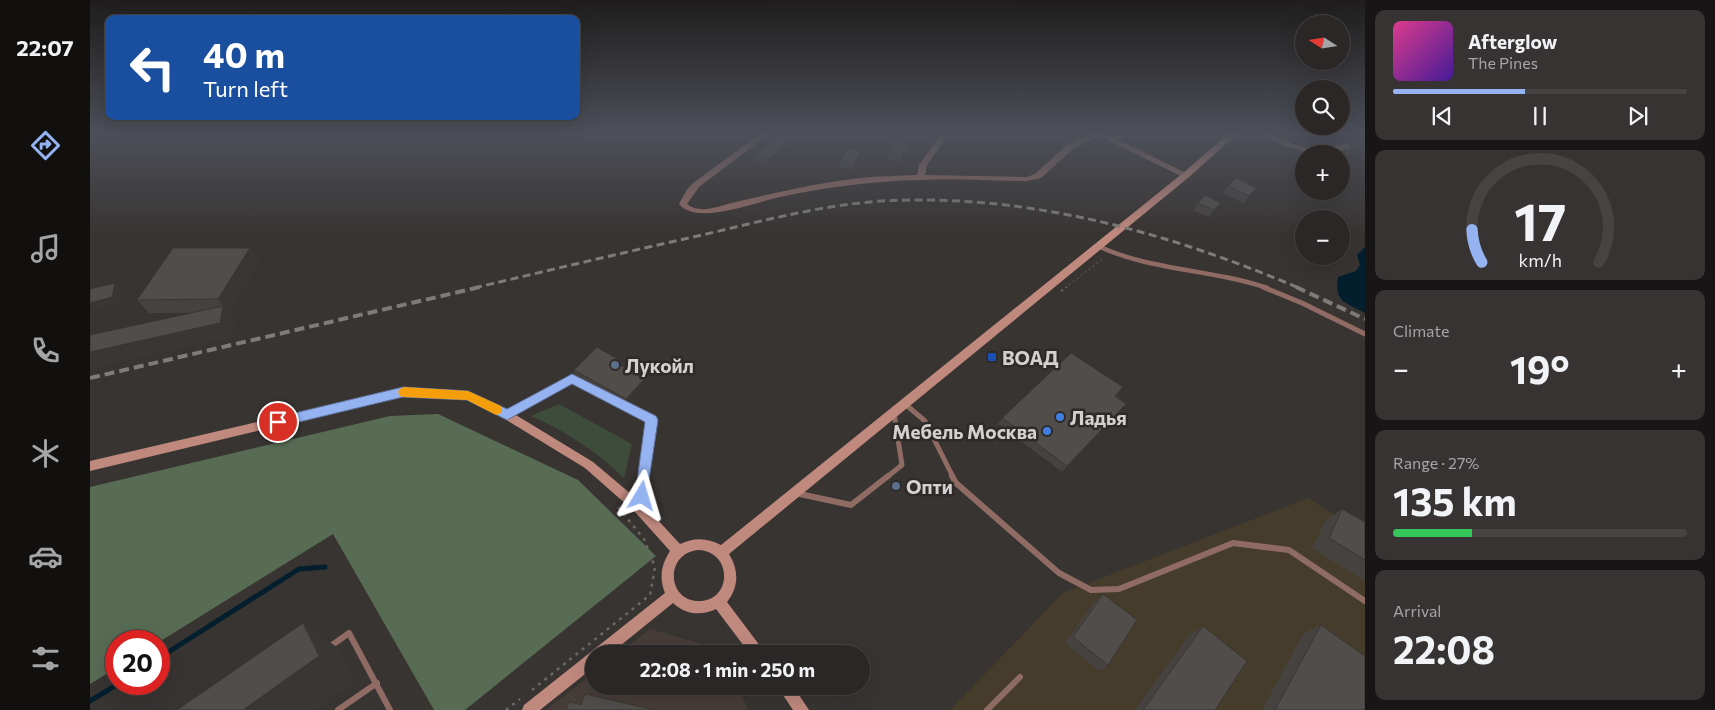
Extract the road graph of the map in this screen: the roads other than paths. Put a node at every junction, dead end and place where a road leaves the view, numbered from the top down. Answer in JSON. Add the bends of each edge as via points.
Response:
{"nodes":[{"id":1,"x":721,"y":167,"type":"edge"},
{"id":2,"x":923,"y":167,"type":"edge"},
{"id":3,"x":1048,"y":167,"type":"edge"},
{"id":4,"x":1168,"y":167,"type":"edge"},
{"id":5,"x":1196,"y":167,"type":"edge"},
{"id":6,"x":1186,"y":176,"type":"junction"},
{"id":7,"x":921,"y":177,"type":"junction"},
{"id":8,"x":1098,"y":246,"type":"junction"},
{"id":9,"x":1365,"y":334,"type":"edge"},
{"id":10,"x":904,"y":404,"type":"junction"},
{"id":11,"x":894,"y":412,"type":"junction"},
{"id":12,"x":507,"y":415,"type":"junction"},
{"id":13,"x":90,"y":466,"type":"edge"},
{"id":14,"x":795,"y":493,"type":"junction"},
{"id":15,"x":640,"y":509,"type":"junction"},
{"id":16,"x":679,"y":552,"type":"junction"},
{"id":17,"x":721,"y":553,"type":"junction"},
{"id":18,"x":673,"y":595,"type":"junction"},
{"id":19,"x":718,"y":601,"type":"junction"},
{"id":20,"x":1365,"y":601,"type":"edge"},
{"id":21,"x":610,"y":645,"type":"edge"},
{"id":22,"x":752,"y":645,"type":"edge"},
{"id":23,"x":318,"y":655,"type":"edge"},
{"id":24,"x":585,"y":664,"type":"edge"},
{"id":25,"x":1020,"y":678,"type":"dead end"},
{"id":26,"x":377,"y":683,"type":"junction"},
{"id":27,"x":791,"y":695,"type":"edge"},
{"id":28,"x":525,"y":704,"type":"edge"},
{"id":29,"x":338,"y":710,"type":"edge"},
{"id":30,"x":390,"y":710,"type":"edge"},
{"id":31,"x":802,"y":710,"type":"edge"},
{"id":32,"x":988,"y":710,"type":"edge"}],
"edges":[{"from":1,"to":7,"type":"street","via":[[692,189],[684,204],[686,208],[711,212],[816,188]]},
{"from":2,"to":7,"type":"street"},
{"from":3,"to":7,"type":"street","via":[[1027,180]]},
{"from":4,"to":6,"type":"street"},
{"from":5,"to":6,"type":"main road"},
{"from":6,"to":8,"type":"main road"},
{"from":8,"to":9,"type":"lane","via":[[1120,256],[1251,282]]},
{"from":8,"to":10,"type":"main road"},
{"from":10,"to":11,"type":"main road"},
{"from":10,"to":20,"type":"lane","via":[[925,421],[956,483],[1058,573],[1091,590],[1120,589],[1234,543],[1289,550]]},
{"from":11,"to":14,"type":"main road"},
{"from":11,"to":14,"type":"lane","via":[[902,465],[851,505]]},
{"from":12,"to":13,"type":"main road","via":[[468,396],[403,392]]},
{"from":12,"to":15,"type":"main road","via":[[589,465]]},
{"from":12,"to":15,"type":"lane","via":[[572,378],[652,420]]},
{"from":14,"to":17,"type":"main road"},
{"from":15,"to":16,"type":"main road"},
{"from":16,"to":17,"type":"main road","via":[[701,545]]},
{"from":16,"to":18,"type":"main road","via":[[667,571]]},
{"from":17,"to":19,"type":"main road","via":[[729,564],[731,577],[728,590]]},
{"from":18,"to":19,"type":"main road","via":[[696,608]]},
{"from":18,"to":21,"type":"main road"},
{"from":19,"to":22,"type":"main road"},
{"from":23,"to":26,"type":"lane","via":[[349,633]]},
{"from":24,"to":28,"type":"main road"},
{"from":25,"to":32,"type":"lane"},
{"from":26,"to":29,"type":"lane"},
{"from":26,"to":30,"type":"lane"},
{"from":27,"to":31,"type":"main road"}]}
